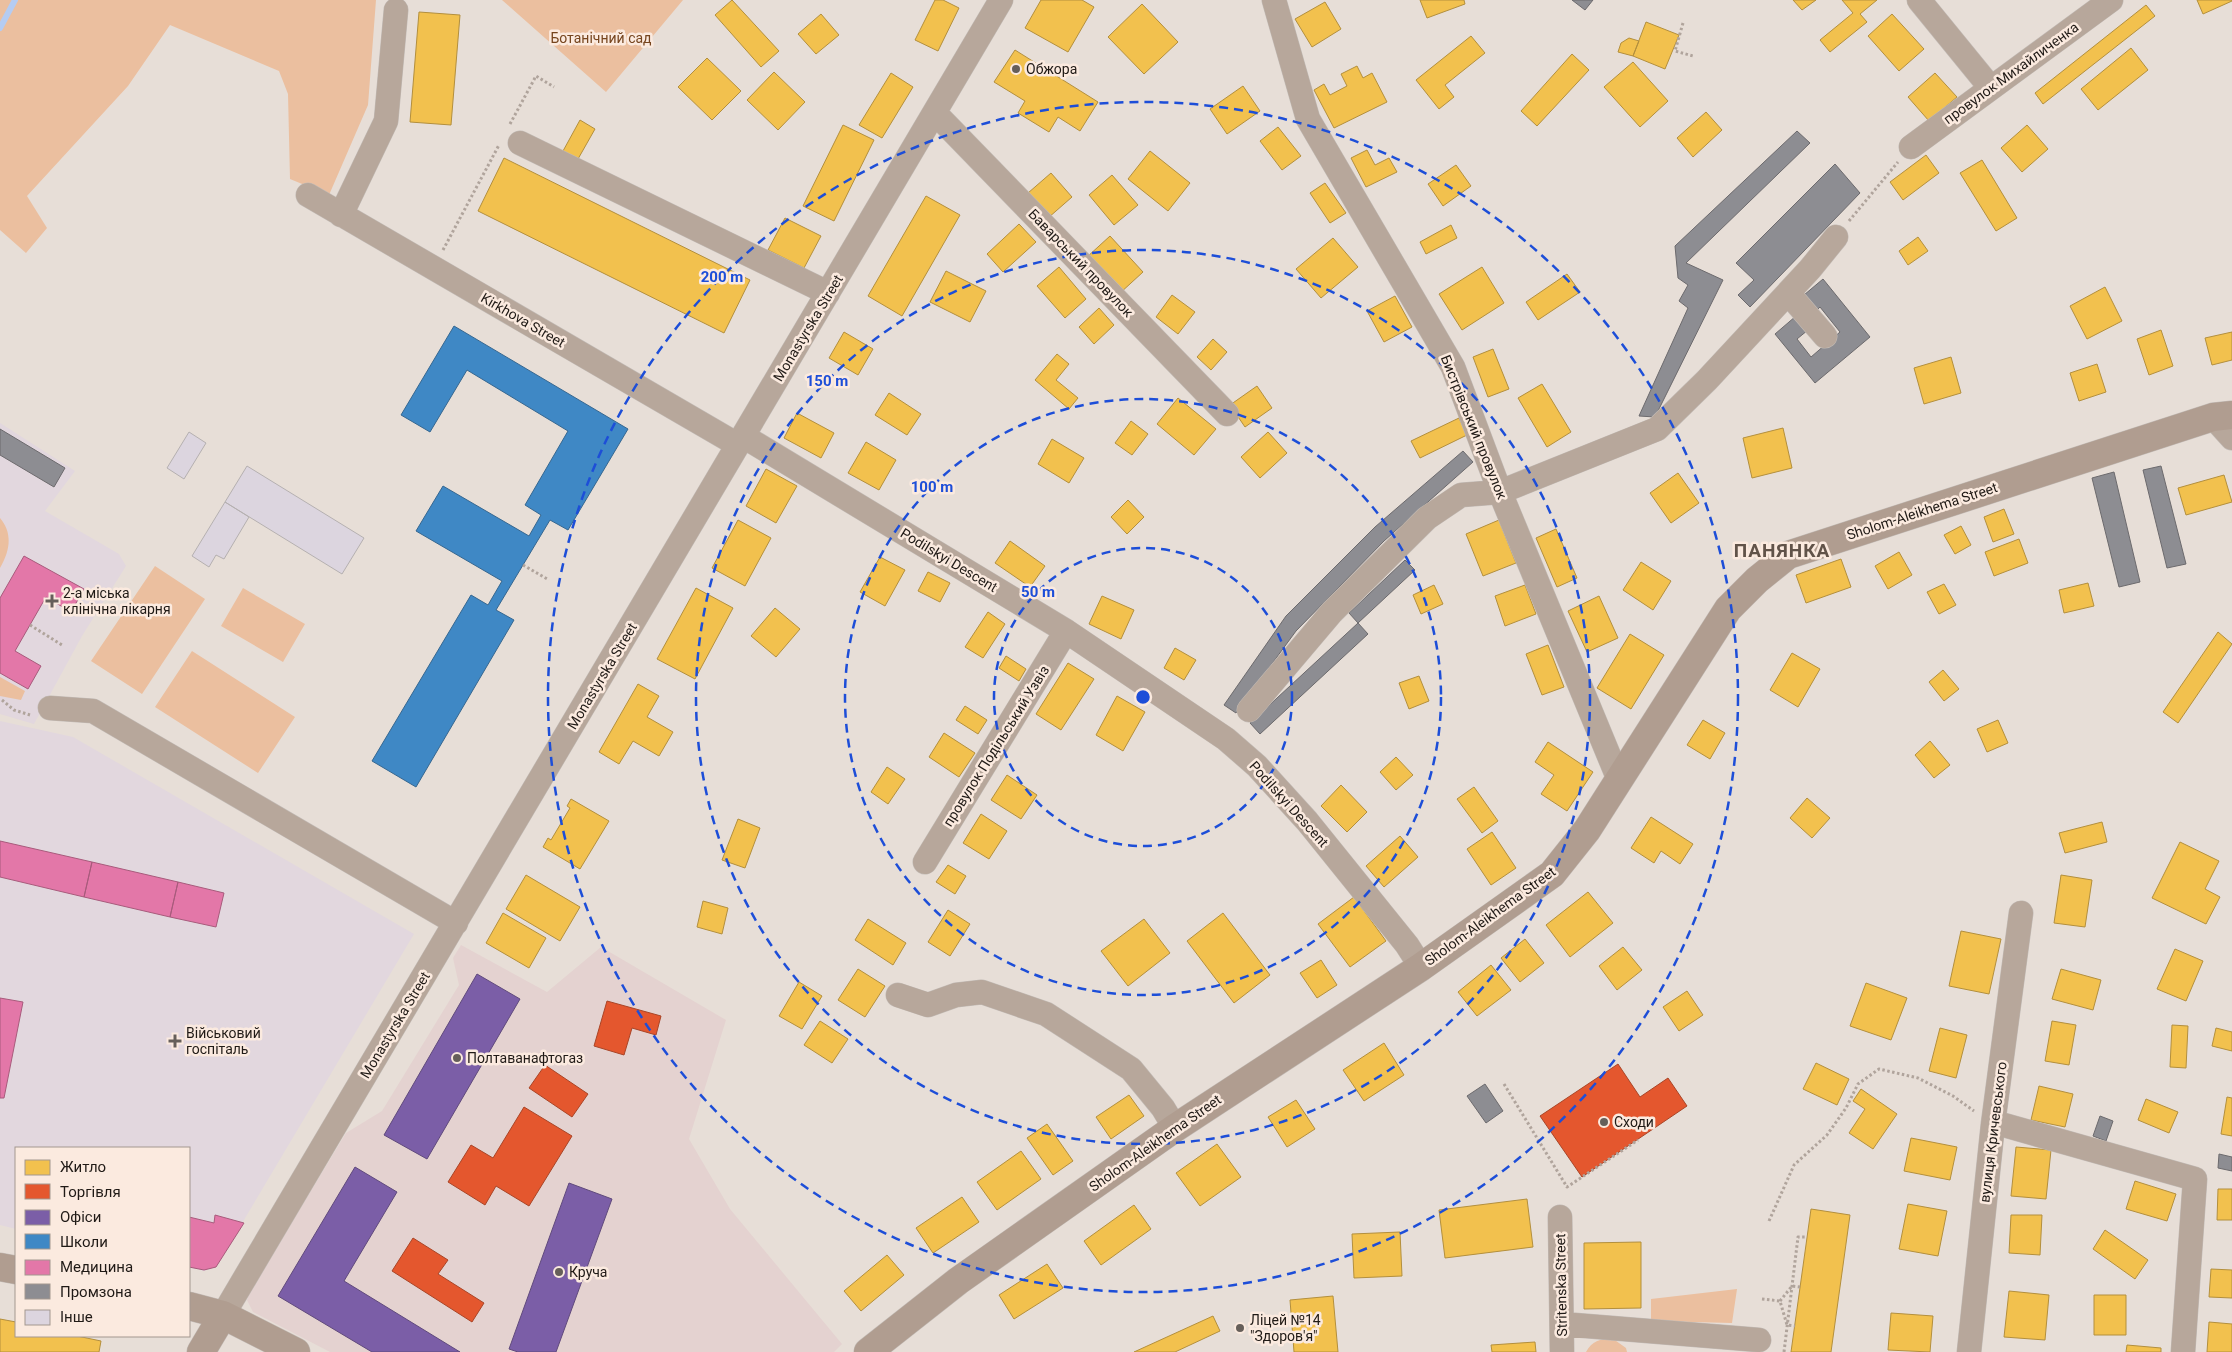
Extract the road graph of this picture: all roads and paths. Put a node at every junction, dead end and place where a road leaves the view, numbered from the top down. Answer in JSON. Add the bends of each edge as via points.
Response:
{"nodes":[{"id":1,"x":1001,"y":0,"type":"edge"},
{"id":2,"x":1919,"y":0,"type":"edge"},
{"id":3,"x":2111,"y":0,"type":"edge"},
{"id":4,"x":1278,"y":1,"type":"edge"},
{"id":5,"x":396,"y":10,"type":"dead end"},
{"id":6,"x":1683,"y":23,"type":"dead end"},
{"id":7,"x":1693,"y":56,"type":"dead end"},
{"id":8,"x":554,"y":87,"type":"dead end"},
{"id":9,"x":1990,"y":88,"type":"junction"},
{"id":10,"x":935,"y":113,"type":"junction"},
{"id":11,"x":510,"y":138,"type":"junction"},
{"id":12,"x":1911,"y":147,"type":"joint"},
{"id":13,"x":308,"y":195,"type":"dead end"},
{"id":14,"x":341,"y":215,"type":"junction"},
{"id":15,"x":1836,"y":237,"type":"joint"},
{"id":16,"x":433,"y":268,"type":"junction"},
{"id":17,"x":1788,"y":292,"type":"junction"},
{"id":18,"x":828,"y":293,"type":"junction"},
{"id":19,"x":1825,"y":336,"type":"dead end"},
{"id":20,"x":1227,"y":414,"type":"dead end"},
{"id":21,"x":2222,"y":416,"type":"edge"},
{"id":22,"x":2232,"y":438,"type":"edge"},
{"id":23,"x":741,"y":441,"type":"junction"},
{"id":24,"x":1500,"y":492,"type":"junction"},
{"id":25,"x":523,"y":565,"type":"dead end"},
{"id":26,"x":548,"y":580,"type":"dead end"},
{"id":27,"x":30,"y":625,"type":"dead end"},
{"id":28,"x":1066,"y":631,"type":"junction"},
{"id":29,"x":62,"y":645,"type":"dead end"},
{"id":30,"x":50,"y":708,"type":"dead end"},
{"id":31,"x":1249,"y":710,"type":"dead end"},
{"id":32,"x":1619,"y":780,"type":"junction"},
{"id":33,"x":925,"y":862,"type":"dead end"},
{"id":34,"x":2021,"y":913,"type":"dead end"},
{"id":35,"x":456,"y":923,"type":"junction"},
{"id":36,"x":1421,"y":967,"type":"junction"},
{"id":37,"x":898,"y":995,"type":"dead end"},
{"id":38,"x":1504,"y":1084,"type":"dead end"},
{"id":39,"x":1993,"y":1124,"type":"junction"},
{"id":40,"x":1175,"y":1128,"type":"junction"},
{"id":41,"x":1638,"y":1140,"type":"dead end"},
{"id":42,"x":1560,"y":1217,"type":"dead end"},
{"id":43,"x":1769,"y":1221,"type":"dead end"},
{"id":44,"x":1807,"y":1237,"type":"dead end"},
{"id":45,"x":0,"y":1267,"type":"edge"},
{"id":46,"x":15,"y":1270,"type":"edge"},
{"id":47,"x":1792,"y":1286,"type":"junction"},
{"id":48,"x":1800,"y":1287,"type":"dead end"},
{"id":49,"x":1762,"y":1299,"type":"dead end"},
{"id":50,"x":1780,"y":1301,"type":"junction"},
{"id":51,"x":190,"y":1306,"type":"edge"},
{"id":52,"x":223,"y":1315,"type":"junction"},
{"id":53,"x":1562,"y":1324,"type":"junction"},
{"id":54,"x":1787,"y":1325,"type":"junction"},
{"id":55,"x":1795,"y":1326,"type":"dead end"},
{"id":56,"x":1759,"y":1340,"type":"dead end"},
{"id":57,"x":202,"y":1352,"type":"edge"},
{"id":58,"x":296,"y":1352,"type":"edge"},
{"id":59,"x":868,"y":1352,"type":"edge"},
{"id":60,"x":1562,"y":1352,"type":"edge"},
{"id":61,"x":1784,"y":1352,"type":"edge"},
{"id":62,"x":1968,"y":1352,"type":"edge"},
{"id":63,"x":2183,"y":1352,"type":"edge"}],
"edges":[{"from":1,"to":10,"type":"street","name":"Monastyrska Street"},
{"from":2,"to":9,"type":"street"},
{"from":3,"to":9,"type":"street","name":"провулок Михайличенка"},
{"from":4,"to":24,"type":"street","name":"Бистрівський провулок","via":[[1308,119],[1453,367]]},
{"from":5,"to":14,"type":"street","via":[[386,120]]},
{"from":6,"to":7,"type":"path","via":[[1675,51]]},
{"from":8,"to":11,"type":"path","via":[[536,76]]},
{"from":9,"to":12,"type":"street","name":"провулок Михайличенка"},
{"from":10,"to":18,"type":"street","name":"Monastyrska Street"},
{"from":10,"to":20,"type":"street","name":"Баварський провулок"},
{"from":11,"to":16,"type":"path"},
{"from":11,"to":18,"type":"street"},
{"from":12,"to":15,"type":"path"},
{"from":13,"to":14,"type":"street","name":"Kirkhova Street"},
{"from":14,"to":16,"type":"street","name":"Kirkhova Street"},
{"from":15,"to":17,"type":"street"},
{"from":16,"to":23,"type":"street","name":"Kirkhova Street"},
{"from":17,"to":19,"type":"street"},
{"from":17,"to":24,"type":"street","via":[[1707,380],[1657,428]]},
{"from":18,"to":23,"type":"street","name":"Monastyrska Street"},
{"from":21,"to":22,"type":"street"},
{"from":21,"to":32,"type":"main road","name":"Sholom-Aleikhema Street","via":[[1788,555],[1728,609]]},
{"from":23,"to":28,"type":"street","name":"Podilskyi Descent"},
{"from":23,"to":35,"type":"street","name":"Monastyrska Street"},
{"from":24,"to":31,"type":"street","via":[[1462,495],[1427,518],[1332,612]]},
{"from":24,"to":32,"type":"street","name":"Бистрівський провулок"},
{"from":25,"to":26,"type":"path"},
{"from":27,"to":29,"type":"path"},
{"from":28,"to":33,"type":"street","name":"провулок Подільський Узвіз"},
{"from":28,"to":36,"type":"street","name":"Podilskyi Descent","via":[[1226,739],[1257,766],[1308,821]]},
{"from":30,"to":35,"type":"street","via":[[92,711]]},
{"from":32,"to":36,"type":"main road","name":"Sholom-Aleikhema Street","via":[[1587,830],[1552,874]]},
{"from":34,"to":39,"type":"street","name":"вулиця Кричевського"},
{"from":35,"to":52,"type":"street","name":"Monastyrska Street"},
{"from":36,"to":40,"type":"main road","name":"Sholom-Aleikhema Street"},
{"from":37,"to":40,"type":"street","via":[[928,1005],[956,995],[982,992],[1046,1014],[1131,1069]]},
{"from":38,"to":41,"type":"path","via":[[1568,1187]]},
{"from":39,"to":43,"type":"path","via":[[1953,1096],[1918,1078],[1879,1069],[1858,1084],[1827,1135],[1794,1165]]},
{"from":39,"to":62,"type":"street","name":"вулиця Кричевського"},
{"from":39,"to":63,"type":"street","via":[[2195,1180]]},
{"from":40,"to":59,"type":"main road","name":"Sholom-Aleikhema Street","via":[[958,1281]]},
{"from":42,"to":53,"type":"street","name":"Stritenska Street"},
{"from":44,"to":47,"type":"path","via":[[1798,1237]]},
{"from":45,"to":46,"type":"main road"},
{"from":47,"to":48,"type":"path"},
{"from":47,"to":50,"type":"path"},
{"from":47,"to":54,"type":"path"},
{"from":49,"to":50,"type":"path"},
{"from":50,"to":54,"type":"path"},
{"from":51,"to":52,"type":"main road"},
{"from":52,"to":57,"type":"main road","name":"Monastyrska Street"},
{"from":52,"to":58,"type":"main road"},
{"from":53,"to":56,"type":"street"},
{"from":53,"to":60,"type":"street","name":"Stritenska Street"},
{"from":54,"to":55,"type":"path"},
{"from":54,"to":61,"type":"path"}]}
